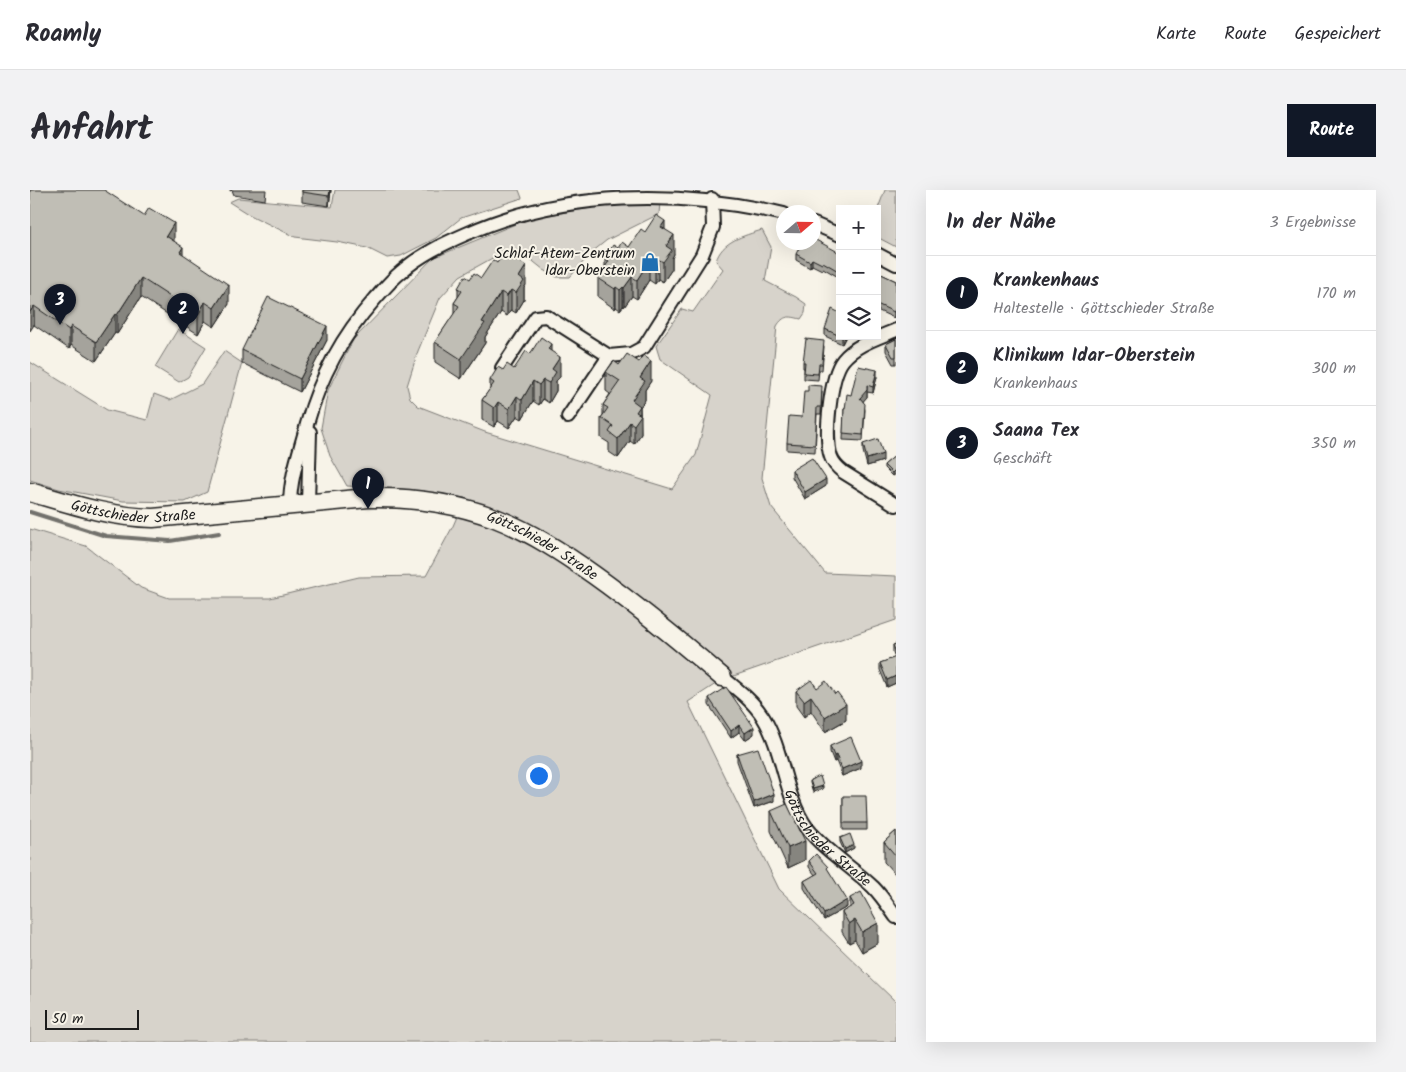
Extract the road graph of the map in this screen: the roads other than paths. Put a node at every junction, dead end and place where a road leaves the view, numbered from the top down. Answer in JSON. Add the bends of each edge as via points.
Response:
{"nodes":[{"id":1,"x":712,"y":199,"type":"junction"},
{"id":2,"x":776,"y":212,"type":"edge"},
{"id":3,"x":821,"y":227,"type":"edge"},
{"id":4,"x":836,"y":233,"type":"edge"},
{"id":5,"x":881,"y":256,"type":"edge"},
{"id":6,"x":896,"y":264,"type":"edge"},
{"id":7,"x":896,"y":330,"type":"edge"},
{"id":8,"x":608,"y":356,"type":"junction"},
{"id":9,"x":502,"y":368,"type":"edge"},
{"id":10,"x":310,"y":414,"type":"junction"},
{"id":11,"x":568,"y":417,"type":"dead end"},
{"id":12,"x":30,"y":492,"type":"edge"},
{"id":13,"x":308,"y":504,"type":"junction"},
{"id":14,"x":290,"y":505,"type":"junction"},
{"id":15,"x":896,"y":505,"type":"edge"},
{"id":16,"x":722,"y":677,"type":"joint"},
{"id":17,"x":896,"y":917,"type":"edge"}],
"edges":[{"from":1,"to":2,"type":"street"},
{"from":1,"to":8,"type":"street","via":[[712,227],[702,256],[644,347],[630,354]]},
{"from":1,"to":10,"type":"street","via":[[626,195],[535,209],[496,221],[438,247],[401,272],[354,324],[331,362]]},
{"from":3,"to":4,"type":"street"},
{"from":5,"to":6,"type":"street"},
{"from":7,"to":15,"type":"street","via":[[861,345],[842,361],[834,379],[828,436],[831,459],[836,466]]},
{"from":8,"to":9,"type":"street","via":[[546,316],[536,318]]},
{"from":8,"to":11,"type":"street"},
{"from":10,"to":13,"type":"street"},
{"from":10,"to":14,"type":"street","via":[[292,483]]},
{"from":12,"to":14,"type":"street","name":"Göttschieder Straße","via":[[132,518]]},
{"from":13,"to":14,"type":"street","name":"Göttschieder Straße"},
{"from":13,"to":16,"type":"street","name":"Göttschieder Straße","via":[[393,497],[444,504],[496,519],[546,543],[574,561],[643,611]]},
{"from":16,"to":17,"type":"street","name":"Göttschieder Straße","via":[[742,693],[763,717],[797,808],[808,828],[874,889]]}]}
